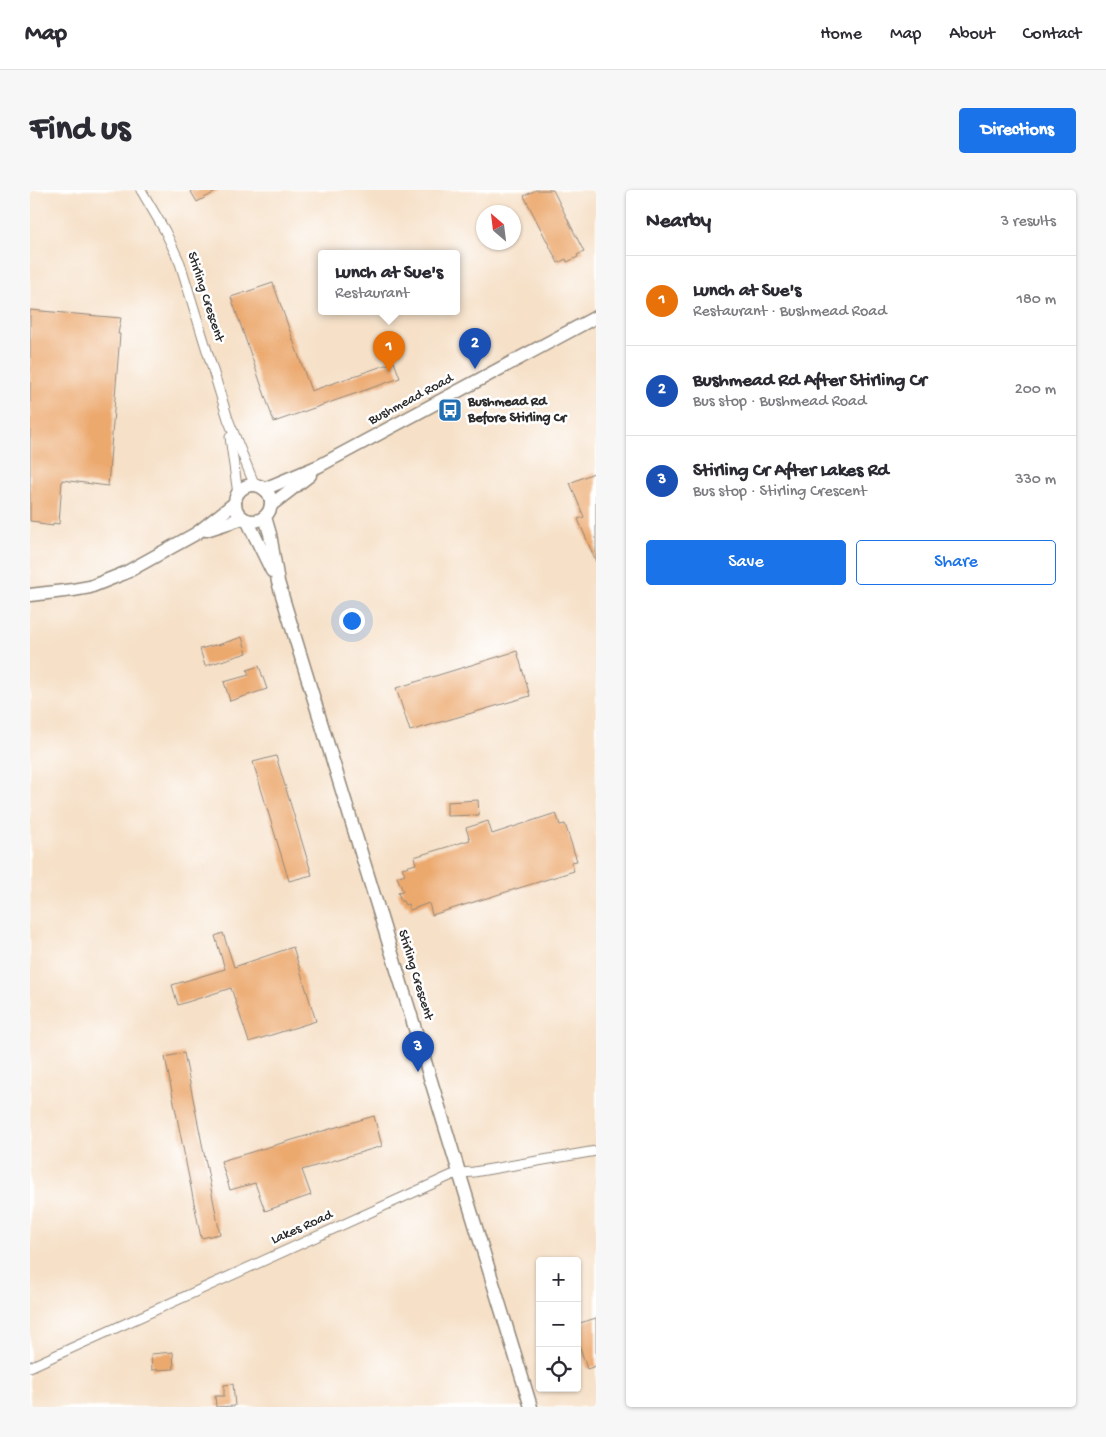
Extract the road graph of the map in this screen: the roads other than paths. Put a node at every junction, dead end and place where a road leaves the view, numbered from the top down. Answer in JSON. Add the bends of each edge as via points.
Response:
{"nodes":[{"id":1,"x":141,"y":190,"type":"edge"},
{"id":2,"x":596,"y":317,"type":"edge"},
{"id":3,"x":228,"y":419,"type":"junction"},
{"id":4,"x":319,"y":466,"type":"junction"},
{"id":5,"x":259,"y":487,"type":"junction"},
{"id":6,"x":237,"y":498,"type":"junction"},
{"id":7,"x":271,"y":505,"type":"junction"},
{"id":8,"x":265,"y":517,"type":"junction"},
{"id":9,"x":245,"y":519,"type":"junction"},
{"id":10,"x":197,"y":533,"type":"junction"},
{"id":11,"x":278,"y":582,"type":"junction"},
{"id":12,"x":30,"y":590,"type":"edge"},
{"id":13,"x":45,"y":593,"type":"junction"},
{"id":14,"x":30,"y":596,"type":"edge"},
{"id":15,"x":596,"y":1151,"type":"edge"},
{"id":16,"x":460,"y":1173,"type":"junction"},
{"id":17,"x":30,"y":1367,"type":"edge"},
{"id":18,"x":531,"y":1407,"type":"edge"}],
"edges":[{"from":1,"to":3,"type":"street","name":"Stirling Crescent","via":[[180,263]]},
{"from":2,"to":4,"type":"main road","name":"Bushmead Road"},
{"from":3,"to":5,"type":"street","name":"Stirling Crescent"},
{"from":3,"to":6,"type":"street","name":"Stirling Crescent"},
{"from":4,"to":5,"type":"main road","name":"Bushmead Road"},
{"from":4,"to":7,"type":"main road","name":"Bushmead Road"},
{"from":5,"to":6,"type":"main road","name":"Bushmead Road","via":[[243,489]]},
{"from":5,"to":7,"type":"main road","via":[[270,496]]},
{"from":6,"to":9,"type":"main road","via":[[237,511]]},
{"from":6,"to":10,"type":"main road","name":"Bushmead Road"},
{"from":7,"to":8,"type":"main road","name":"Bushmead Road"},
{"from":8,"to":9,"type":"main road","name":"Bushmead Road","via":[[254,521]]},
{"from":8,"to":11,"type":"main road","name":"Stirling Crescent"},
{"from":9,"to":10,"type":"main road","name":"Bushmead Road"},
{"from":9,"to":11,"type":"main road","name":"Stirling Crescent"},
{"from":10,"to":13,"type":"main road","name":"Bushmead Road","via":[[106,581],[81,589]]},
{"from":11,"to":16,"type":"main road","name":"Stirling Crescent"},
{"from":12,"to":13,"type":"main road","name":"Bushmead Road"},
{"from":13,"to":14,"type":"main road","name":"Bushmead Road"},
{"from":15,"to":16,"type":"street","name":"Lakes Road"},
{"from":16,"to":17,"type":"street","name":"Lakes Road"},
{"from":16,"to":18,"type":"main road","name":"Stirling Crescent"}]}
